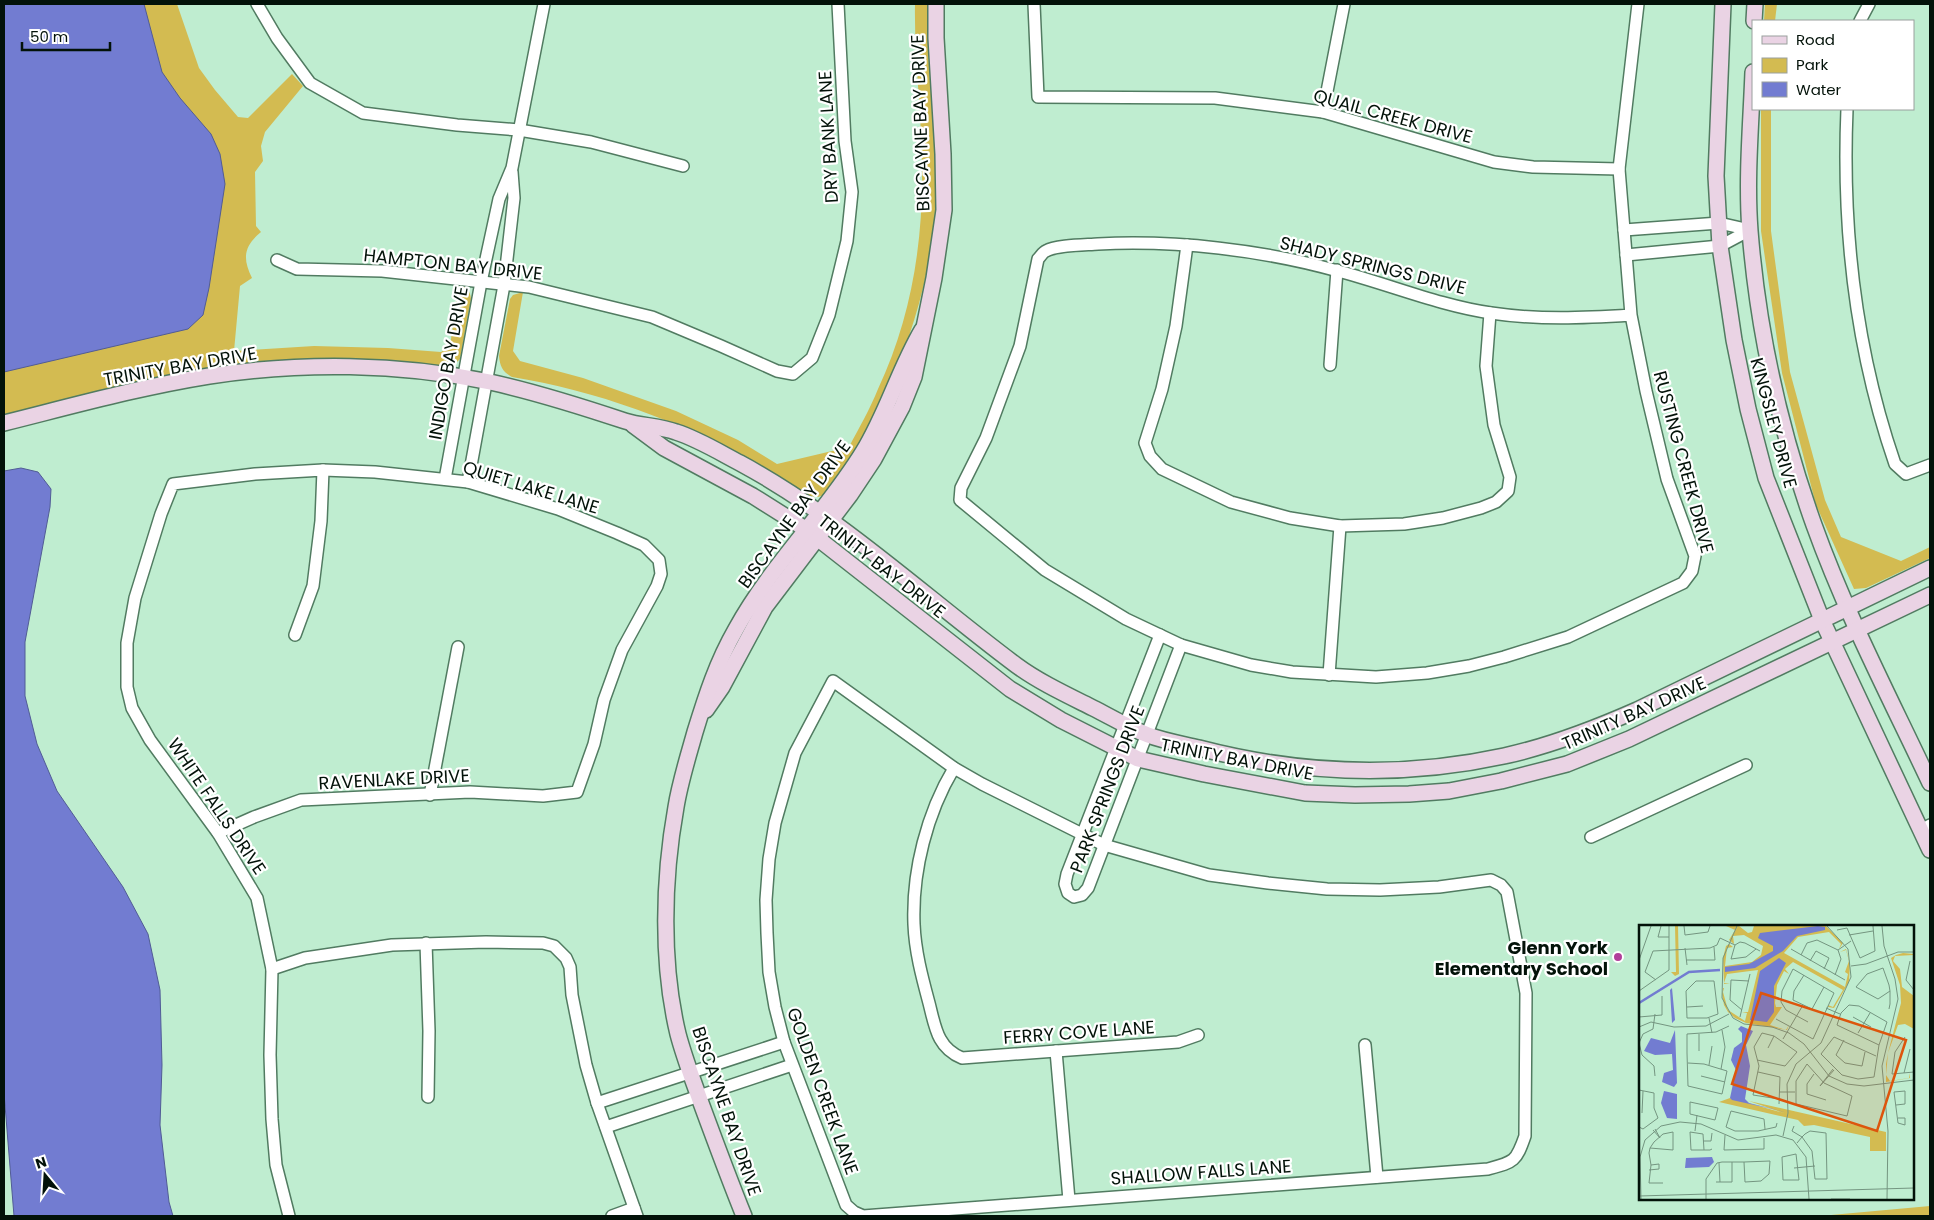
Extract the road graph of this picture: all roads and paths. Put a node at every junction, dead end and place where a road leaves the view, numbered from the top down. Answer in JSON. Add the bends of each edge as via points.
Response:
{"nodes":[{"id":1,"x":258,"y":4,"type":"edge"},
{"id":2,"x":544,"y":4,"type":"edge"},
{"id":3,"x":838,"y":4,"type":"edge"},
{"id":4,"x":936,"y":4,"type":"edge"},
{"id":5,"x":1034,"y":4,"type":"edge"},
{"id":6,"x":1344,"y":4,"type":"edge"},
{"id":7,"x":1638,"y":4,"type":"edge"},
{"id":8,"x":1724,"y":4,"type":"edge"},
{"id":9,"x":1755,"y":4,"type":"edge"},
{"id":10,"x":1869,"y":4,"type":"edge"},
{"id":11,"x":1754,"y":20,"type":"edge"},
{"id":12,"x":1861,"y":20,"type":"edge"},
{"id":13,"x":1752,"y":98,"type":"edge"},
{"id":14,"x":1847,"y":110,"type":"edge"},
{"id":15,"x":1323,"y":112,"type":"junction"},
{"id":16,"x":519,"y":130,"type":"junction"},
{"id":17,"x":683,"y":166,"type":"dead end"},
{"id":18,"x":512,"y":168,"type":"junction"},
{"id":19,"x":1619,"y":169,"type":"junction"},
{"id":20,"x":1719,"y":223,"type":"junction"},
{"id":21,"x":1624,"y":230,"type":"junction"},
{"id":22,"x":1750,"y":230,"type":"junction"},
{"id":23,"x":1187,"y":245,"type":"junction"},
{"id":24,"x":1720,"y":246,"type":"junction"},
{"id":25,"x":1626,"y":255,"type":"junction"},
{"id":26,"x":277,"y":260,"type":"dead end"},
{"id":27,"x":1337,"y":270,"type":"junction"},
{"id":28,"x":481,"y":282,"type":"junction"},
{"id":29,"x":504,"y":286,"type":"junction"},
{"id":30,"x":1490,"y":313,"type":"junction"},
{"id":31,"x":1631,"y":315,"type":"junction"},
{"id":32,"x":1330,"y":365,"type":"dead end"},
{"id":33,"x":793,"y":374,"type":"joint"},
{"id":34,"x":465,"y":378,"type":"junction"},
{"id":35,"x":488,"y":382,"type":"junction"},
{"id":36,"x":630,"y":422,"type":"junction"},
{"id":37,"x":4,"y":423,"type":"edge"},
{"id":38,"x":1930,"y":465,"type":"edge"},
{"id":39,"x":323,"y":470,"type":"junction"},
{"id":40,"x":445,"y":479,"type":"junction"},
{"id":41,"x":468,"y":482,"type":"junction"},
{"id":42,"x":173,"y":484,"type":"joint"},
{"id":43,"x":825,"y":516,"type":"junction"},
{"id":44,"x":1340,"y":526,"type":"junction"},
{"id":45,"x":812,"y":535,"type":"junction"},
{"id":46,"x":1930,"y":568,"type":"edge"},
{"id":47,"x":1930,"y":595,"type":"edge"},
{"id":48,"x":1848,"y":607,"type":"junction"},
{"id":49,"x":1822,"y":620,"type":"junction"},
{"id":50,"x":1858,"y":630,"type":"junction"},
{"id":51,"x":295,"y":635,"type":"dead end"},
{"id":52,"x":1160,"y":635,"type":"junction"},
{"id":53,"x":1832,"y":641,"type":"junction"},
{"id":54,"x":1181,"y":645,"type":"junction"},
{"id":55,"x":458,"y":647,"type":"dead end"},
{"id":56,"x":1329,"y":675,"type":"junction"},
{"id":57,"x":1127,"y":724,"type":"junction"},
{"id":58,"x":1147,"y":735,"type":"junction"},
{"id":59,"x":1118,"y":748,"type":"junction"},
{"id":60,"x":1138,"y":759,"type":"junction"},
{"id":61,"x":1746,"y":765,"type":"dead end"},
{"id":62,"x":954,"y":768,"type":"junction"},
{"id":63,"x":1930,"y":783,"type":"edge"},
{"id":64,"x":577,"y":792,"type":"joint"},
{"id":65,"x":430,"y":795,"type":"junction"},
{"id":66,"x":1925,"y":827,"type":"edge"},
{"id":67,"x":218,"y":833,"type":"junction"},
{"id":68,"x":1083,"y":835,"type":"junction"},
{"id":69,"x":1591,"y":837,"type":"dead end"},
{"id":70,"x":1104,"y":845,"type":"junction"},
{"id":71,"x":1930,"y":850,"type":"edge"},
{"id":72,"x":426,"y":943,"type":"junction"},
{"id":73,"x":272,"y":969,"type":"junction"},
{"id":74,"x":1198,"y":1035,"type":"dead end"},
{"id":75,"x":784,"y":1042,"type":"junction"},
{"id":76,"x":1365,"y":1045,"type":"dead end"},
{"id":77,"x":1056,"y":1051,"type":"junction"},
{"id":78,"x":792,"y":1065,"type":"junction"},
{"id":79,"x":690,"y":1072,"type":"junction"},
{"id":80,"x":698,"y":1096,"type":"junction"},
{"id":81,"x":428,"y":1098,"type":"dead end"},
{"id":82,"x":597,"y":1103,"type":"junction"},
{"id":83,"x":606,"y":1126,"type":"junction"},
{"id":84,"x":1376,"y":1177,"type":"junction"},
{"id":85,"x":1069,"y":1200,"type":"junction"},
{"id":86,"x":635,"y":1212,"type":"edge"},
{"id":87,"x":289,"y":1216,"type":"edge"},
{"id":88,"x":612,"y":1216,"type":"edge"},
{"id":89,"x":744,"y":1216,"type":"edge"},
{"id":90,"x":863,"y":1216,"type":"edge"}],
"edges":[{"from":1,"to":16,"type":"street","via":[[310,83],[363,113]]},
{"from":2,"to":16,"type":"street","name":"INDIGO BAY DRIVE"},
{"from":3,"to":33,"type":"street","name":"DRY BANK LANE","via":[[852,192],[847,241],[829,315],[812,358]]},
{"from":4,"to":43,"type":"street","name":"BISCAYNE BAY DRIVE","via":[[944,210],[934,278],[922,330],[883,416]]},
{"from":5,"to":15,"type":"street","name":"QUAIL CREEK DRIVE","via":[[1038,97],[1216,98]]},
{"from":6,"to":15,"type":"street"},
{"from":7,"to":19,"type":"street","name":"RUSTING CREEK DRIVE"},
{"from":8,"to":20,"type":"street","name":"KINGSLEY DRIVE","via":[[1716,176]]},
{"from":9,"to":11,"type":"street"},
{"from":10,"to":12,"type":"street"},
{"from":13,"to":22,"type":"street","name":"KINGSLEY DRIVE"},
{"from":14,"to":38,"type":"street","via":[[1845,195],[1866,358],[1895,464],[1906,474]]},
{"from":15,"to":19,"type":"street","name":"QUAIL CREEK DRIVE","via":[[1494,162]]},
{"from":16,"to":17,"type":"street","via":[[591,142]]},
{"from":16,"to":18,"type":"street","name":"INDIGO BAY DRIVE"},
{"from":18,"to":28,"type":"street","name":"INDIGO BAY DRIVE","via":[[499,199]]},
{"from":18,"to":29,"type":"street","name":"INDIGO BAY DRIVE","via":[[514,198]]},
{"from":19,"to":21,"type":"street","name":"RUSTING CREEK DRIVE"},
{"from":20,"to":21,"type":"street"},
{"from":20,"to":22,"type":"street"},
{"from":20,"to":24,"type":"street","name":"KINGSLEY DRIVE"},
{"from":21,"to":25,"type":"street","name":"RUSTING CREEK DRIVE"},
{"from":22,"to":24,"type":"street"},
{"from":22,"to":48,"type":"street","name":"KINGSLEY DRIVE","via":[[1770,371],[1786,436],[1815,527]]},
{"from":23,"to":27,"type":"street","name":"SHADY SPRINGS DRIVE","via":[[1283,258]]},
{"from":23,"to":44,"type":"street","via":[[1170,353],[1146,443],[1150,456],[1162,469],[1231,502],[1290,518]]},
{"from":23,"to":52,"type":"street","name":"SHADY SPRINGS DRIVE","via":[[1068,246],[1046,251],[1038,259],[1020,346],[960,500],[1045,570],[1126,619]]},
{"from":24,"to":25,"type":"street"},
{"from":24,"to":49,"type":"street","name":"KINGSLEY DRIVE","via":[[1734,340],[1764,470]]},
{"from":25,"to":31,"type":"street","name":"RUSTING CREEK DRIVE"},
{"from":26,"to":28,"type":"street","name":"HAMPTON BAY DRIVE","via":[[297,268]]},
{"from":27,"to":30,"type":"street","name":"SHADY SPRINGS DRIVE","via":[[1427,298]]},
{"from":27,"to":32,"type":"street"},
{"from":28,"to":29,"type":"street","name":"HAMPTON BAY DRIVE"},
{"from":28,"to":34,"type":"street","name":"INDIGO BAY DRIVE"},
{"from":29,"to":33,"type":"street","name":"HAMPTON BAY DRIVE","via":[[529,287],[652,317],[776,371]]},
{"from":29,"to":35,"type":"street","name":"INDIGO BAY DRIVE"},
{"from":30,"to":31,"type":"street","name":"SHADY SPRINGS DRIVE","via":[[1551,319]]},
{"from":30,"to":44,"type":"street","via":[[1486,366],[1494,425],[1510,477],[1508,491],[1496,502],[1444,518],[1404,524]]},
{"from":31,"to":56,"type":"street","name":"RUSTING CREEK DRIVE","via":[[1667,479],[1695,556],[1692,571],[1683,583],[1568,637],[1504,657],[1427,673],[1376,677]]},
{"from":34,"to":35,"type":"street","name":"TRINITY BAY DRIVE"},
{"from":34,"to":37,"type":"street","name":"TRINITY BAY DRIVE","via":[[378,369],[316,367],[264,370],[170,383]]},
{"from":34,"to":40,"type":"street","name":"INDIGO BAY DRIVE"},
{"from":35,"to":36,"type":"street","name":"TRINITY BAY DRIVE","via":[[587,407]]},
{"from":35,"to":41,"type":"street","name":"INDIGO BAY DRIVE"},
{"from":36,"to":43,"type":"street","name":"TRINITY BAY DRIVE","via":[[676,432],[715,450],[766,477]]},
{"from":36,"to":45,"type":"street","name":"TRINITY BAY DRIVE","via":[[664,448],[753,496]]},
{"from":39,"to":40,"type":"street","name":"QUIET LAKE LANE"},
{"from":39,"to":42,"type":"street","name":"QUIET LAKE LANE"},
{"from":39,"to":51,"type":"street","via":[[313,586]]},
{"from":40,"to":41,"type":"street","name":"QUIET LAKE LANE"},
{"from":41,"to":64,"type":"street","name":"QUIET LAKE LANE","via":[[558,509],[644,545],[659,560],[661,574],[657,586],[622,650]]},
{"from":42,"to":67,"type":"street","name":"WHITE FALLS DRIVE","via":[[135,598],[127,643],[127,687],[132,708],[150,740]]},
{"from":43,"to":45,"type":"street","name":"BISCAYNE BAY DRIVE"},
{"from":43,"to":57,"type":"street","name":"TRINITY BAY DRIVE","via":[[1021,669]]},
{"from":44,"to":56,"type":"street"},
{"from":45,"to":59,"type":"street","name":"TRINITY BAY DRIVE","via":[[1010,689],[1061,720]]},
{"from":45,"to":79,"type":"street","name":"BISCAYNE BAY DRIVE","via":[[768,578],[737,626],[707,691],[676,807],[667,897],[670,994]]},
{"from":46,"to":48,"type":"street","name":"TRINITY BAY DRIVE"},
{"from":47,"to":50,"type":"street","name":"TRINITY BAY DRIVE"},
{"from":48,"to":49,"type":"street","name":"TRINITY BAY DRIVE"},
{"from":48,"to":50,"type":"street","name":"KINGSLEY DRIVE"},
{"from":49,"to":53,"type":"street","name":"KINGSLEY DRIVE"},
{"from":49,"to":58,"type":"street","name":"TRINITY BAY DRIVE","via":[[1600,726],[1504,756],[1390,771],[1334,770],[1236,758]]},
{"from":50,"to":53,"type":"street","name":"TRINITY BAY DRIVE"},
{"from":50,"to":63,"type":"street","name":"KINGSLEY DRIVE"},
{"from":52,"to":54,"type":"street"},
{"from":52,"to":57,"type":"street","name":"PARK SPRINGS DRIVE"},
{"from":53,"to":60,"type":"street","name":"TRINITY BAY DRIVE","via":[[1629,739],[1567,764],[1449,791],[1355,795],[1305,793]]},
{"from":53,"to":66,"type":"street","name":"KINGSLEY DRIVE"},
{"from":54,"to":56,"type":"street","via":[[1251,665]]},
{"from":54,"to":58,"type":"street","name":"PARK SPRINGS DRIVE"},
{"from":55,"to":65,"type":"street"},
{"from":57,"to":58,"type":"street","name":"TRINITY BAY DRIVE"},
{"from":57,"to":59,"type":"street","name":"PARK SPRINGS DRIVE"},
{"from":58,"to":60,"type":"street","name":"PARK SPRINGS DRIVE"},
{"from":59,"to":60,"type":"street","name":"TRINITY BAY DRIVE"},
{"from":59,"to":68,"type":"street","name":"PARK SPRINGS DRIVE"},
{"from":60,"to":70,"type":"street","name":"PARK SPRINGS DRIVE"},
{"from":61,"to":69,"type":"street"},
{"from":62,"to":68,"type":"street"},
{"from":62,"to":75,"type":"street","name":"GOLDEN CREEK LANE","via":[[834,680],[795,753],[775,823],[769,859],[766,900],[769,972]]},
{"from":62,"to":77,"type":"street","name":"FERRY COVE LANE","via":[[933,808],[917,882],[914,924],[921,974],[936,1030],[945,1048],[962,1058]]},
{"from":64,"to":65,"type":"street","name":"RAVENLAKE DRIVE","via":[[543,796],[470,792]]},
{"from":65,"to":67,"type":"street","name":"RAVENLAKE DRIVE","via":[[301,800]]},
{"from":66,"to":71,"type":"street","name":"KINGSLEY DRIVE"},
{"from":67,"to":73,"type":"street","name":"WHITE FALLS DRIVE","via":[[257,898]]},
{"from":68,"to":70,"type":"street"},
{"from":68,"to":70,"type":"street","name":"PARK SPRINGS DRIVE","via":[[1065,884],[1068,893],[1074,897],[1082,896],[1088,888]]},
{"from":70,"to":84,"type":"street","name":"SHALLOW FALLS LANE","via":[[1209,875],[1326,889],[1439,887],[1491,880],[1507,892],[1526,993],[1524,1136],[1518,1155],[1506,1164],[1488,1169]]},
{"from":72,"to":73,"type":"street","via":[[305,958]]},
{"from":72,"to":81,"type":"street"},
{"from":72,"to":82,"type":"street","via":[[543,943],[561,952],[570,966],[579,1031]]},
{"from":73,"to":87,"type":"street","name":"WHITE FALLS DRIVE","via":[[272,1119],[276,1165]]},
{"from":74,"to":77,"type":"street","name":"FERRY COVE LANE","via":[[1178,1042]]},
{"from":75,"to":78,"type":"street","name":"GOLDEN CREEK LANE"},
{"from":75,"to":79,"type":"street"},
{"from":76,"to":84,"type":"street"},
{"from":77,"to":85,"type":"street"},
{"from":78,"to":80,"type":"street"},
{"from":78,"to":90,"type":"street","name":"GOLDEN CREEK LANE","via":[[846,1205]]},
{"from":79,"to":80,"type":"street","name":"BISCAYNE BAY DRIVE"},
{"from":79,"to":82,"type":"street"},
{"from":80,"to":83,"type":"street"},
{"from":80,"to":89,"type":"street","name":"BISCAYNE BAY DRIVE"},
{"from":82,"to":83,"type":"street"},
{"from":83,"to":86,"type":"street"},
{"from":84,"to":85,"type":"street","name":"SHALLOW FALLS LANE"},
{"from":85,"to":90,"type":"street","name":"SHALLOW FALLS LANE"},
{"from":86,"to":88,"type":"street"}]}
